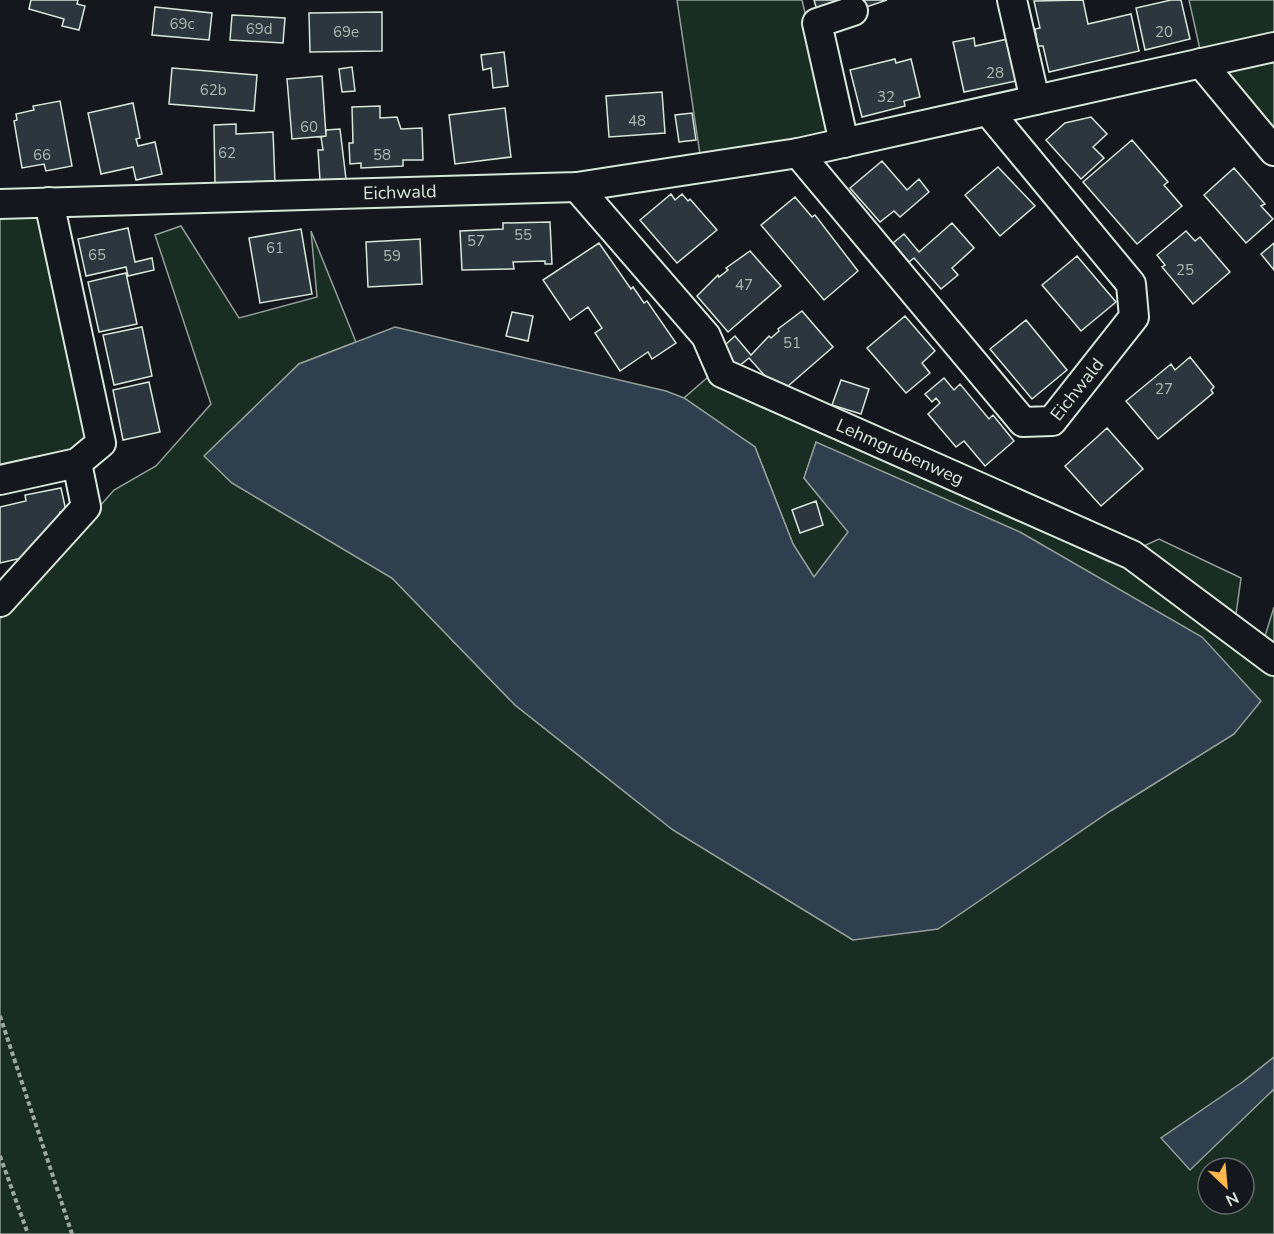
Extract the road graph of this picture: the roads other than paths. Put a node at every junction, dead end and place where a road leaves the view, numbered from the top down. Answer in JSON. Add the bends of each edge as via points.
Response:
{"nodes":[{"id":1,"x":1012,"y":0,"type":"edge"},
{"id":2,"x":853,"y":11,"type":"dead end"},
{"id":3,"x":1274,"y":47,"type":"edge"},
{"id":4,"x":1201,"y":63,"type":"junction"},
{"id":5,"x":1035,"y":100,"type":"junction"},
{"id":6,"x":988,"y":111,"type":"junction"},
{"id":7,"x":844,"y":143,"type":"junction"},
{"id":8,"x":1274,"y":151,"type":"edge"},
{"id":9,"x":798,"y":153,"type":"junction"},
{"id":10,"x":577,"y":187,"type":"junction"},
{"id":11,"x":49,"y":202,"type":"junction"},
{"id":12,"x":0,"y":204,"type":"edge"},
{"id":13,"x":77,"y":462,"type":"junction"},
{"id":14,"x":0,"y":480,"type":"edge"},
{"id":15,"x":0,"y":602,"type":"edge"},
{"id":16,"x":1274,"y":661,"type":"edge"}],
"edges":[{"from":1,"to":5,"type":"street"},
{"from":2,"to":7,"type":"street","via":[[817,23]]},
{"from":3,"to":4,"type":"street","name":"Eichwald"},
{"from":4,"to":5,"type":"street","name":"Eichwald"},
{"from":4,"to":8,"type":"street"},
{"from":5,"to":6,"type":"street","name":"Eichwald"},
{"from":6,"to":7,"type":"street","name":"Eichwald"},
{"from":6,"to":9,"type":"street","name":"Eichwald","via":[[1131,284],[1134,317],[1052,421],[1023,422]]},
{"from":7,"to":9,"type":"street","name":"Eichwald"},
{"from":9,"to":10,"type":"street","name":"Eichwald"},
{"from":10,"to":11,"type":"street","name":"Eichwald"},
{"from":10,"to":16,"type":"street","name":"Lehmgrubenweg","via":[[706,336],[722,373],[1132,555]]},
{"from":11,"to":12,"type":"street","name":"Eichwald"},
{"from":11,"to":13,"type":"street","via":[[101,444]]},
{"from":13,"to":14,"type":"street"},
{"from":13,"to":15,"type":"street","via":[[86,507]]}]}
